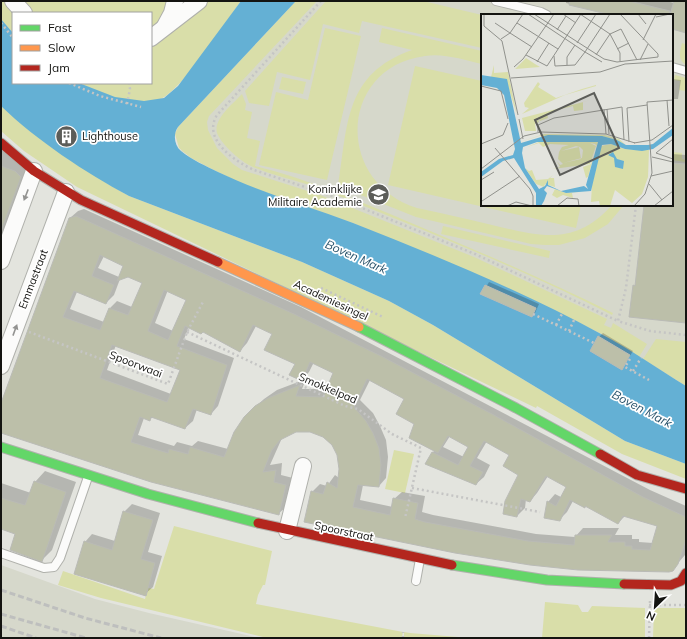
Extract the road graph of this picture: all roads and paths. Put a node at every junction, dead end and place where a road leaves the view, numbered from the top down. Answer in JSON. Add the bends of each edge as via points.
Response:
{"nodes":[{"id":1,"x":13,"y":1,"type":"edge"},
{"id":2,"x":174,"y":1,"type":"edge"},
{"id":3,"x":199,"y":1,"type":"edge"},
{"id":4,"x":321,"y":1,"type":"edge"},
{"id":5,"x":496,"y":1,"type":"edge"},
{"id":6,"x":23,"y":12,"type":"edge"},
{"id":7,"x":545,"y":14,"type":"edge"},
{"id":8,"x":1,"y":23,"type":"edge"},
{"id":9,"x":157,"y":34,"type":"edge"},
{"id":10,"x":12,"y":37,"type":"edge"},
{"id":11,"x":673,"y":67,"type":"edge"},
{"id":12,"x":686,"y":71,"type":"edge"},
{"id":13,"x":71,"y":84,"type":"edge"},
{"id":14,"x":129,"y":84,"type":"edge"},
{"id":15,"x":127,"y":104,"type":"junction"},
{"id":16,"x":141,"y":107,"type":"dead end"},
{"id":17,"x":1,"y":143,"type":"edge"},
{"id":18,"x":34,"y":171,"type":"junction"},
{"id":19,"x":66,"y":192,"type":"junction"},
{"id":20,"x":636,"y":206,"type":"edge"},
{"id":21,"x":3,"y":251,"type":"edge"},
{"id":22,"x":203,"y":302,"type":"dead end"},
{"id":23,"x":533,"y":314,"type":"dead end"},
{"id":24,"x":562,"y":314,"type":"dead end"},
{"id":25,"x":574,"y":320,"type":"dead end"},
{"id":26,"x":618,"y":321,"type":"junction"},
{"id":27,"x":556,"y":325,"type":"junction"},
{"id":28,"x":16,"y":327,"type":"junction"},
{"id":29,"x":569,"y":331,"type":"junction"},
{"id":30,"x":187,"y":332,"type":"junction"},
{"id":31,"x":686,"y":335,"type":"edge"},
{"id":32,"x":594,"y":343,"type":"dead end"},
{"id":33,"x":641,"y":358,"type":"dead end"},
{"id":34,"x":630,"y":359,"type":"dead end"},
{"id":35,"x":1,"y":366,"type":"edge"},
{"id":36,"x":633,"y":371,"type":"junction"},
{"id":37,"x":649,"y":380,"type":"dead end"},
{"id":38,"x":1,"y":447,"type":"edge"},
{"id":39,"x":303,"y":466,"type":"dead end"},
{"id":40,"x":89,"y":476,"type":"junction"},
{"id":41,"x":652,"y":480,"type":"junction"},
{"id":42,"x":412,"y":488,"type":"junction"},
{"id":43,"x":686,"y":489,"type":"edge"},
{"id":44,"x":677,"y":497,"type":"dead end"},
{"id":45,"x":540,"y":512,"type":"dead end"},
{"id":46,"x":405,"y":518,"type":"dead end"},
{"id":47,"x":287,"y":531,"type":"junction"},
{"id":48,"x":1,"y":553,"type":"edge"},
{"id":49,"x":420,"y":559,"type":"junction"},
{"id":50,"x":686,"y":573,"type":"edge"},
{"id":51,"x":416,"y":581,"type":"dead end"},
{"id":52,"x":650,"y":584,"type":"junction"},
{"id":53,"x":649,"y":605,"type":"junction"},
{"id":54,"x":686,"y":605,"type":"edge"},
{"id":55,"x":403,"y":632,"type":"dead end"},
{"id":56,"x":402,"y":638,"type":"edge"},
{"id":57,"x":649,"y":638,"type":"edge"}],
"edges":[{"from":1,"to":6,"type":"street"},
{"from":2,"to":9,"type":"street","via":[[172,13]]},
{"from":3,"to":9,"type":"street"},
{"from":4,"to":26,"type":"path","via":[[217,115],[212,130],[226,152],[244,166],[335,197],[475,254]]},
{"from":5,"to":7,"type":"lane"},
{"from":8,"to":10,"type":"path"},
{"from":11,"to":12,"type":"lane"},
{"from":13,"to":15,"type":"path"},
{"from":14,"to":15,"type":"path"},
{"from":15,"to":16,"type":"path"},
{"from":17,"to":18,"type":"street","name":"Academiesingel"},
{"from":18,"to":19,"type":"street","name":"Academiesingel"},
{"from":18,"to":21,"type":"street","one_way":true},
{"from":19,"to":28,"type":"street","name":"Emmastraat"},
{"from":19,"to":41,"type":"street","name":"Academiesingel","via":[[393,343],[637,475]]},
{"from":20,"to":26,"type":"path","via":[[626,288]]},
{"from":22,"to":30,"type":"path","name":"Spoorwaai"},
{"from":23,"to":27,"type":"path"},
{"from":24,"to":27,"type":"path"},
{"from":25,"to":29,"type":"path"},
{"from":26,"to":31,"type":"path","via":[[650,331]]},
{"from":27,"to":29,"type":"path"},
{"from":28,"to":30,"type":"path","name":"Spoorwaai","via":[[168,384]]},
{"from":35,"to":28,"type":"street","name":"Emmastraat","one_way":true},
{"from":29,"to":32,"type":"path"},
{"from":30,"to":42,"type":"path","name":"Smokkelpad","via":[[345,406],[358,409],[392,434],[421,448]]},
{"from":33,"to":36,"type":"path"},
{"from":34,"to":36,"type":"path","via":[[625,367]]},
{"from":36,"to":37,"type":"path"},
{"from":38,"to":40,"type":"street","name":"Spoorstraat"},
{"from":39,"to":47,"type":"street"},
{"from":40,"to":47,"type":"street","name":"Spoorstraat","via":[[211,512]]},
{"from":40,"to":48,"type":"lane","via":[[60,558],[54,567],[44,568]]},
{"from":41,"to":43,"type":"street","name":"Academiesingel"},
{"from":41,"to":44,"type":"street","name":"Academiesingel"},
{"from":42,"to":45,"type":"path"},
{"from":42,"to":46,"type":"path","name":"Smokkelpad"},
{"from":47,"to":49,"type":"street","name":"Spoorstraat"},
{"from":49,"to":51,"type":"lane"},
{"from":49,"to":52,"type":"street","name":"Spoorstraat","via":[[545,580]]},
{"from":50,"to":52,"type":"street","name":"Spoorstraat","via":[[677,584]]},
{"from":52,"to":53,"type":"path"},
{"from":53,"to":54,"type":"path"},
{"from":53,"to":57,"type":"path"},
{"from":55,"to":56,"type":"path"}]}
